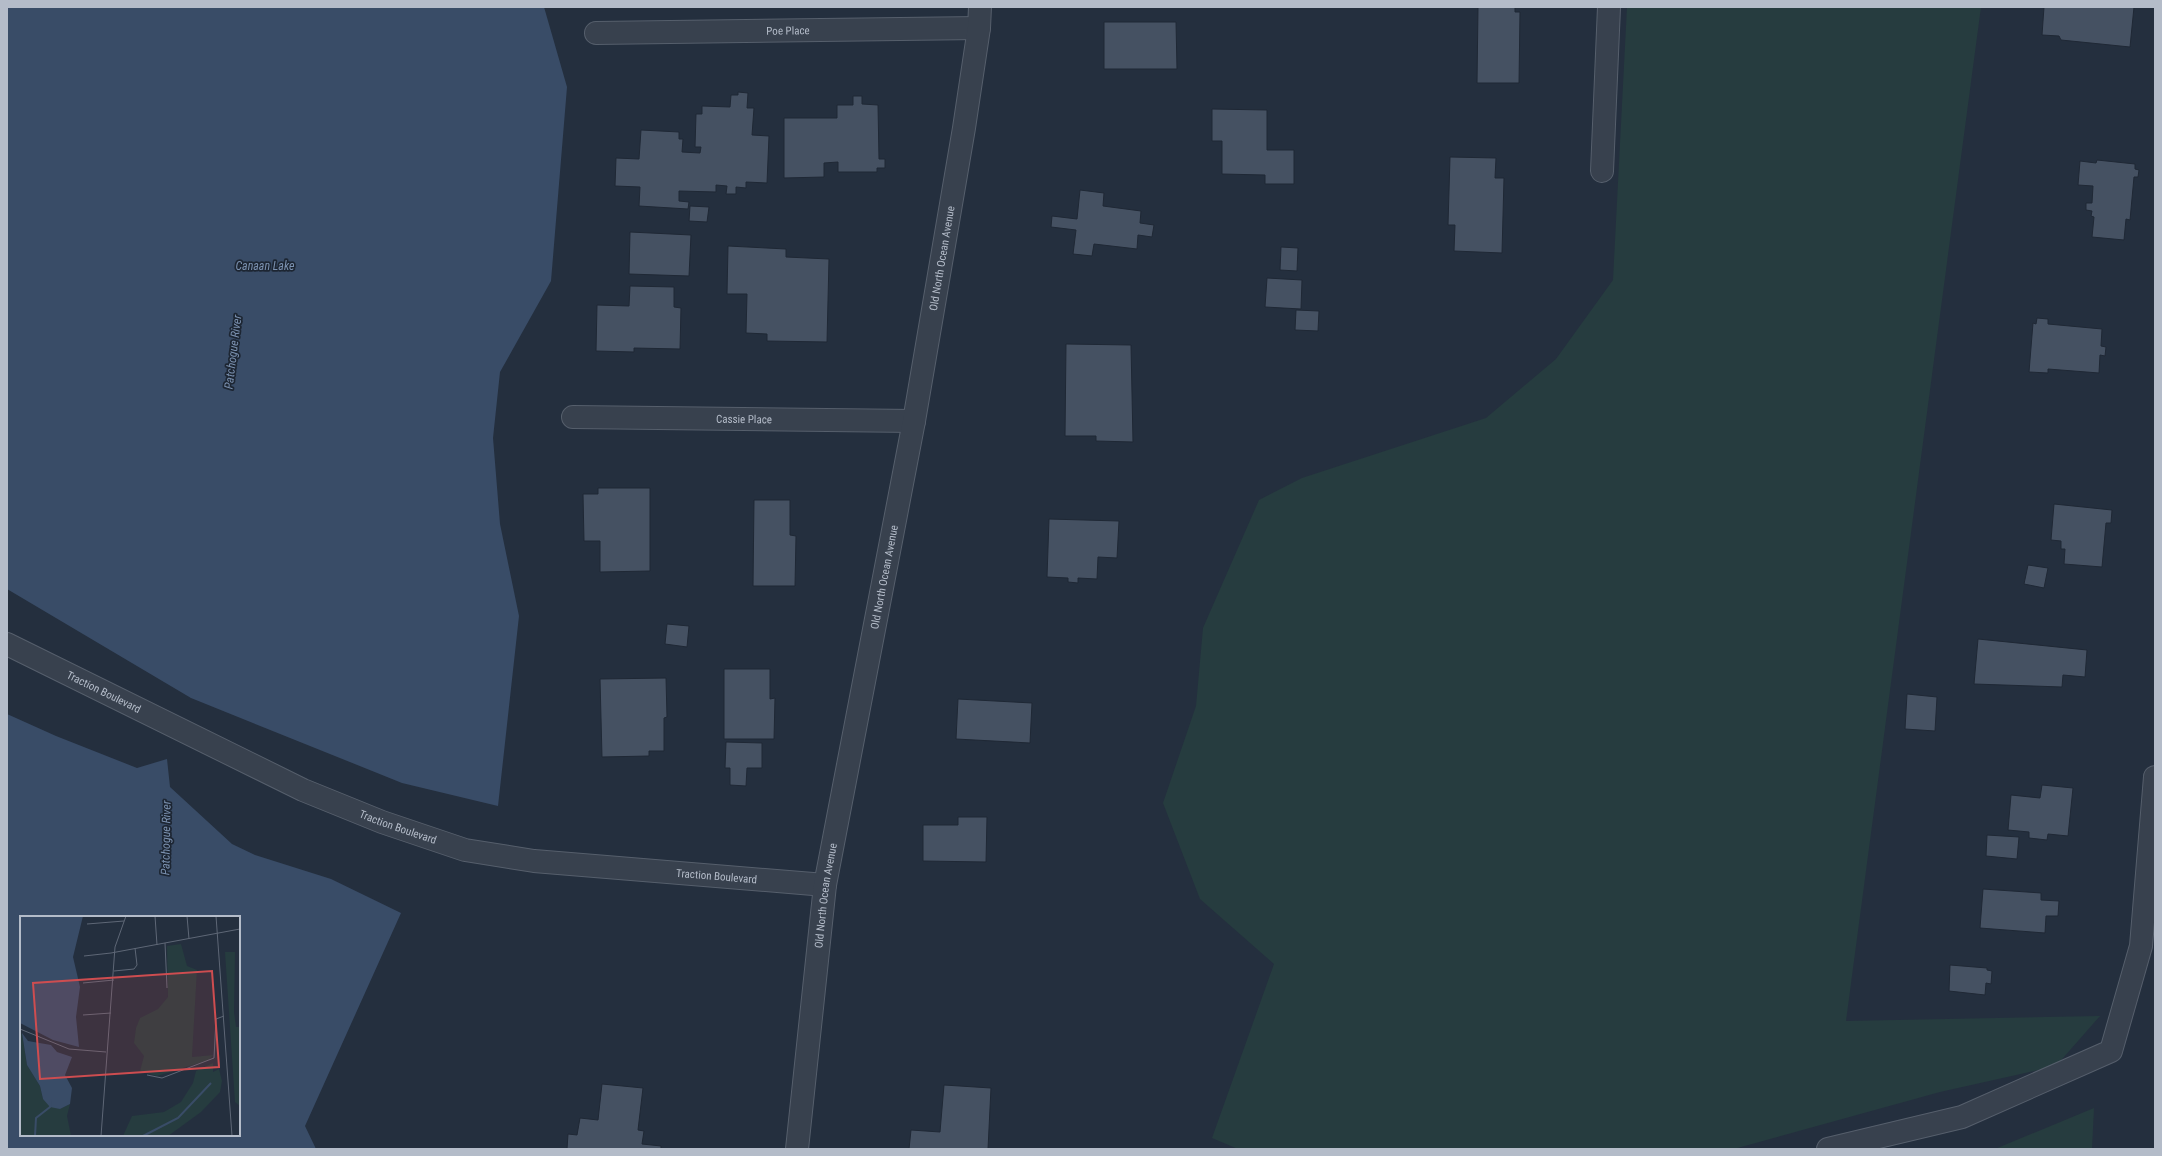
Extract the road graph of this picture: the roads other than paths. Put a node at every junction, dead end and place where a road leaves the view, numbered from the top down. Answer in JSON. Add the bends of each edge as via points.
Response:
{"nodes":[{"id":1,"x":1609,"y":7,"type":"edge"},
{"id":2,"x":979,"y":18,"type":"edge"},
{"id":3,"x":596,"y":33,"type":"dead end"},
{"id":4,"x":1602,"y":171,"type":"dead end"},
{"id":5,"x":573,"y":417,"type":"dead end"},
{"id":6,"x":914,"y":421,"type":"junction"},
{"id":7,"x":7,"y":644,"type":"edge"},
{"id":8,"x":2155,"y":777,"type":"edge"},
{"id":9,"x":825,"y":885,"type":"junction"},
{"id":10,"x":2148,"y":949,"type":"edge"},
{"id":11,"x":797,"y":1149,"type":"edge"},
{"id":12,"x":1828,"y":1149,"type":"edge"}],
"edges":[{"from":1,"to":4,"type":"street"},
{"from":2,"to":3,"type":"street","name":"Poe Place"},
{"from":2,"to":6,"type":"street","name":"Old North Ocean Avenue","via":[[964,128]]},
{"from":5,"to":6,"type":"street","name":"Cassie Place"},
{"from":6,"to":9,"type":"street","name":"Old North Ocean Avenue"},
{"from":7,"to":9,"type":"street","name":"Traction Boulevard","via":[[303,790],[382,822],[465,850],[534,861]]},
{"from":8,"to":10,"type":"street"},
{"from":9,"to":11,"type":"street","name":"Old North Ocean Avenue"},
{"from":10,"to":12,"type":"street","via":[[2111,1051],[1962,1117]]}]}
